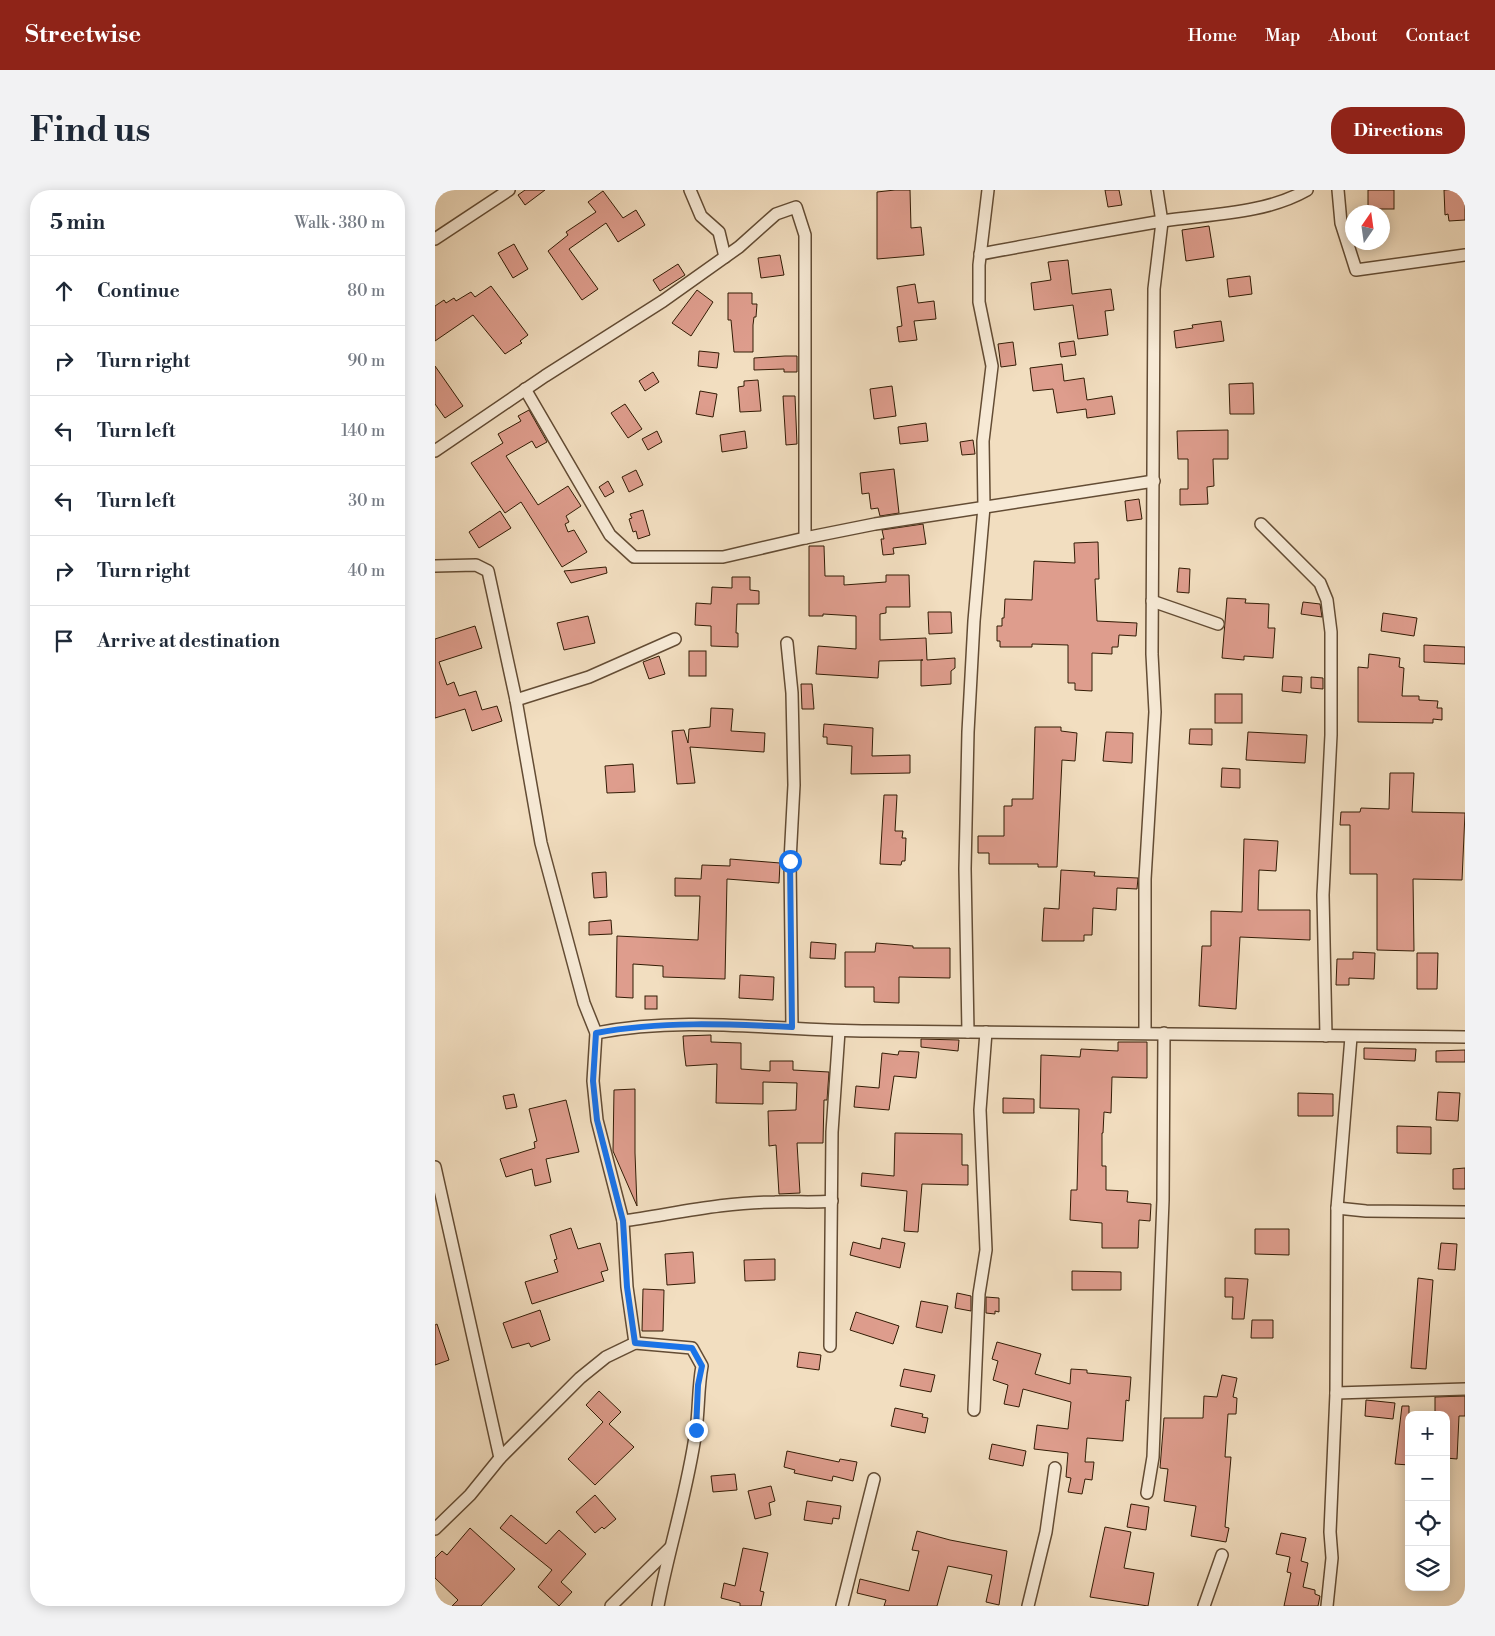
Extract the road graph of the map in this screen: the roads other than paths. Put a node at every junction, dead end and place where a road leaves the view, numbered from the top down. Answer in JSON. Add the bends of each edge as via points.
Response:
{"nodes":[{"id":1,"x":509,"y":190,"type":"edge"},
{"id":2,"x":690,"y":190,"type":"edge"},
{"id":3,"x":987,"y":190,"type":"edge"},
{"id":4,"x":1157,"y":190,"type":"edge"},
{"id":5,"x":1307,"y":190,"type":"edge"},
{"id":6,"x":1338,"y":190,"type":"edge"},
{"id":7,"x":1162,"y":222,"type":"junction"},
{"id":8,"x":435,"y":239,"type":"edge"},
{"id":9,"x":980,"y":254,"type":"junction"},
{"id":10,"x":1465,"y":255,"type":"edge"},
{"id":11,"x":725,"y":257,"type":"junction"},
{"id":12,"x":525,"y":389,"type":"junction"},
{"id":13,"x":435,"y":451,"type":"edge"},
{"id":14,"x":1153,"y":481,"type":"junction"},
{"id":15,"x":984,"y":507,"type":"junction"},
{"id":16,"x":1261,"y":524,"type":"dead end"},
{"id":17,"x":805,"y":538,"type":"junction"},
{"id":18,"x":435,"y":566,"type":"edge"},
{"id":19,"x":1152,"y":602,"type":"junction"},
{"id":20,"x":1218,"y":624,"type":"dead end"},
{"id":21,"x":675,"y":639,"type":"dead end"},
{"id":22,"x":787,"y":643,"type":"dead end"},
{"id":23,"x":516,"y":700,"type":"junction"},
{"id":24,"x":792,"y":1027,"type":"junction"},
{"id":25,"x":839,"y":1031,"type":"junction"},
{"id":26,"x":968,"y":1032,"type":"junction"},
{"id":27,"x":986,"y":1032,"type":"junction"},
{"id":28,"x":596,"y":1033,"type":"junction"},
{"id":29,"x":1145,"y":1033,"type":"junction"},
{"id":30,"x":1164,"y":1033,"type":"junction"},
{"id":31,"x":1326,"y":1036,"type":"junction"},
{"id":32,"x":1351,"y":1037,"type":"junction"},
{"id":33,"x":1465,"y":1037,"type":"edge"},
{"id":34,"x":435,"y":1167,"type":"edge"},
{"id":35,"x":832,"y":1200,"type":"junction"},
{"id":36,"x":1337,"y":1208,"type":"junction"},
{"id":37,"x":1465,"y":1212,"type":"edge"},
{"id":38,"x":623,"y":1221,"type":"junction"},
{"id":39,"x":635,"y":1343,"type":"junction"},
{"id":40,"x":830,"y":1346,"type":"dead end"},
{"id":41,"x":1465,"y":1388,"type":"edge"},
{"id":42,"x":1336,"y":1393,"type":"junction"},
{"id":43,"x":973,"y":1410,"type":"dead end"},
{"id":44,"x":500,"y":1458,"type":"junction"},
{"id":45,"x":1055,"y":1468,"type":"dead end"},
{"id":46,"x":874,"y":1479,"type":"dead end"},
{"id":47,"x":1147,"y":1493,"type":"dead end"},
{"id":48,"x":435,"y":1529,"type":"edge"},
{"id":49,"x":670,"y":1548,"type":"junction"},
{"id":50,"x":1222,"y":1555,"type":"dead end"},
{"id":51,"x":611,"y":1606,"type":"edge"},
{"id":52,"x":658,"y":1606,"type":"edge"},
{"id":53,"x":842,"y":1606,"type":"edge"},
{"id":54,"x":1028,"y":1606,"type":"edge"},
{"id":55,"x":1204,"y":1606,"type":"edge"},
{"id":56,"x":1327,"y":1606,"type":"edge"}],
"edges":[{"from":1,"to":8,"type":"street"},
{"from":2,"to":11,"type":"street","via":[[701,216],[719,232]]},
{"from":3,"to":9,"type":"street"},
{"from":4,"to":7,"type":"street"},
{"from":5,"to":7,"type":"street","via":[[1295,197],[1256,208]]},
{"from":6,"to":10,"type":"street","via":[[1341,224],[1356,270]]},
{"from":7,"to":9,"type":"street"},
{"from":7,"to":14,"type":"street","via":[[1154,289]]},
{"from":9,"to":15,"type":"street","via":[[979,302],[992,366],[983,441]]},
{"from":11,"to":12,"type":"street","via":[[663,301]]},
{"from":11,"to":17,"type":"street","via":[[776,214],[796,207],[805,235]]},
{"from":12,"to":13,"type":"street"},
{"from":12,"to":17,"type":"street","via":[[610,535],[634,557],[723,557]]},
{"from":14,"to":15,"type":"street"},
{"from":14,"to":19,"type":"street"},
{"from":15,"to":17,"type":"street"},
{"from":15,"to":26,"type":"street","via":[[968,732],[965,869]]},
{"from":16,"to":31,"type":"street","via":[[1321,583],[1327,600],[1331,632],[1331,735],[1323,895]]},
{"from":18,"to":23,"type":"street","via":[[476,566],[488,571]]},
{"from":19,"to":20,"type":"street"},
{"from":19,"to":29,"type":"street","via":[[1155,712],[1145,879]]},
{"from":21,"to":23,"type":"street","via":[[589,676]]},
{"from":22,"to":24,"type":"street","via":[[792,693],[794,785],[790,861]]},
{"from":23,"to":28,"type":"street","via":[[541,843],[584,1003]]},
{"from":24,"to":25,"type":"street"},
{"from":24,"to":28,"type":"street","via":[[709,1024],[619,1028]]},
{"from":25,"to":26,"type":"street"},
{"from":25,"to":35,"type":"street"},
{"from":26,"to":27,"type":"street"},
{"from":27,"to":29,"type":"street"},
{"from":27,"to":43,"type":"street","via":[[980,1110],[986,1250],[979,1294]]},
{"from":28,"to":38,"type":"street","via":[[593,1081],[597,1120]]},
{"from":29,"to":30,"type":"street"},
{"from":30,"to":31,"type":"street"},
{"from":30,"to":47,"type":"street","via":[[1163,1200],[1153,1457]]},
{"from":31,"to":32,"type":"street"},
{"from":32,"to":33,"type":"street"},
{"from":32,"to":36,"type":"street"},
{"from":34,"to":44,"type":"street"},
{"from":35,"to":38,"type":"street","via":[[805,1204],[735,1205]]},
{"from":35,"to":40,"type":"street"},
{"from":36,"to":37,"type":"street"},
{"from":36,"to":42,"type":"street"},
{"from":38,"to":39,"type":"street"},
{"from":39,"to":44,"type":"street","via":[[605,1357],[580,1378]]},
{"from":39,"to":49,"type":"street","via":[[692,1348],[702,1366],[696,1430],[683,1507]]},
{"from":41,"to":42,"type":"street"},
{"from":42,"to":56,"type":"street","via":[[1330,1532],[1332,1558]]},
{"from":44,"to":48,"type":"street","via":[[471,1494]]},
{"from":45,"to":54,"type":"street","via":[[1046,1532]]},
{"from":46,"to":53,"type":"street"},
{"from":49,"to":51,"type":"street"},
{"from":49,"to":52,"type":"street"},
{"from":50,"to":55,"type":"street"}]}
